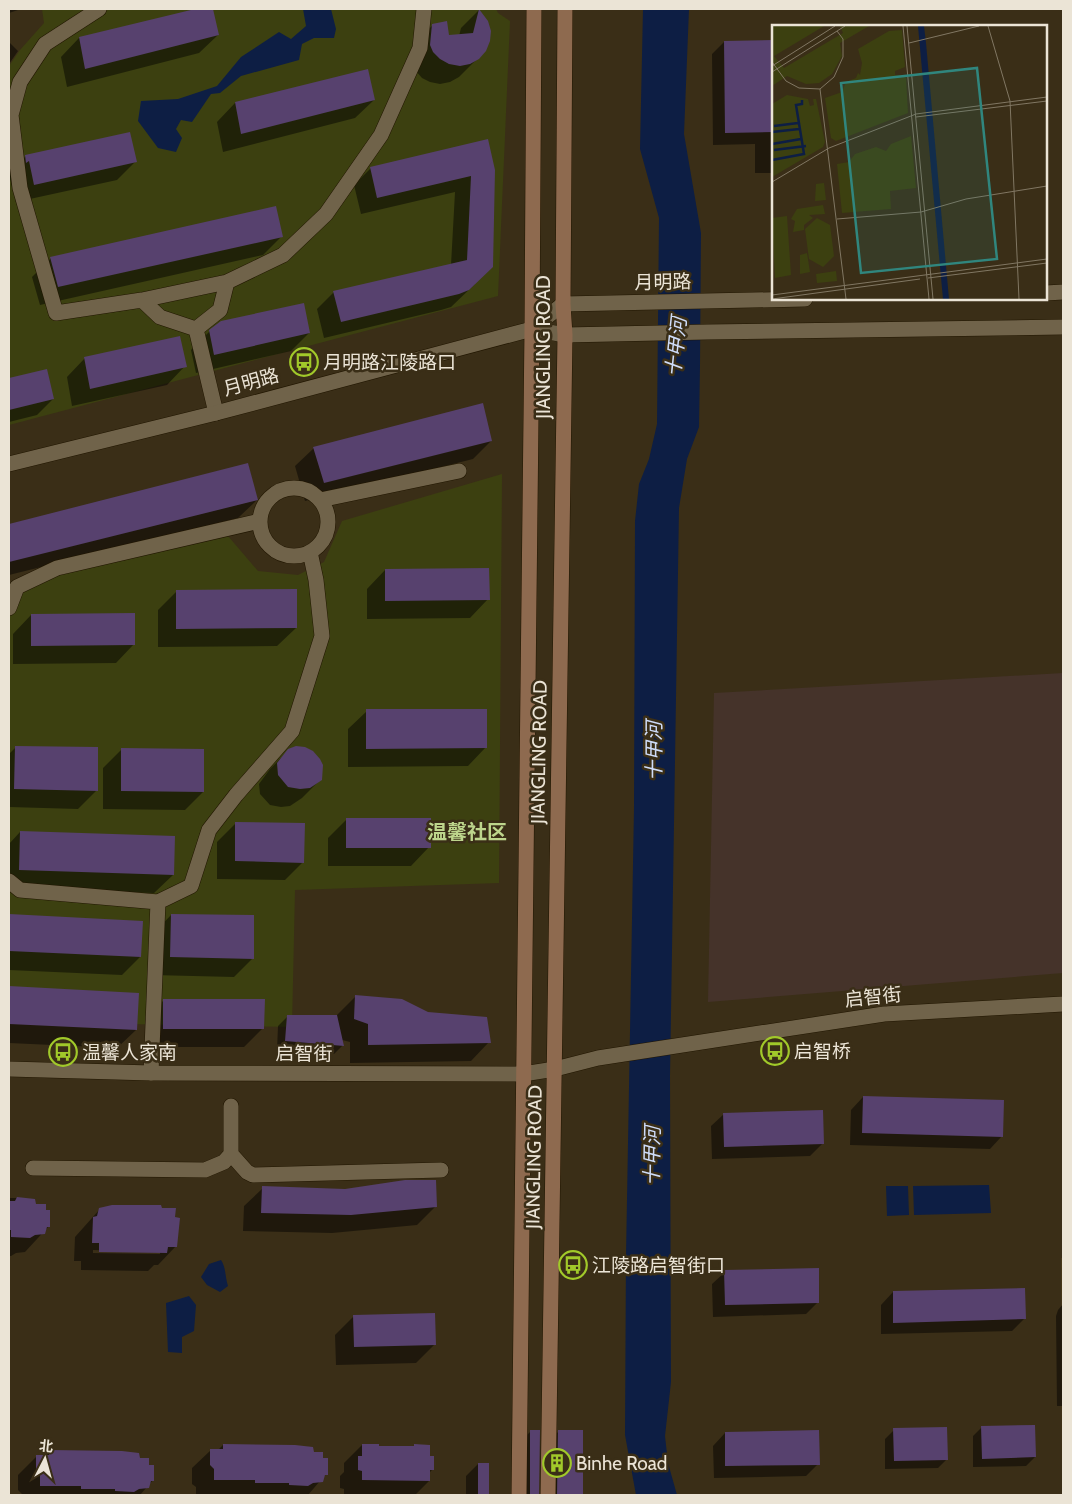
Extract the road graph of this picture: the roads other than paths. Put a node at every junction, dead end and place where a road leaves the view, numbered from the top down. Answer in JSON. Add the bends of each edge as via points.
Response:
{"nodes":[{"id":1,"x":99,"y":9,"type":"edge"},
{"id":2,"x":424,"y":9,"type":"edge"},
{"id":3,"x":534,"y":9,"type":"edge"},
{"id":4,"x":565,"y":9,"type":"edge"},
{"id":5,"x":227,"y":282,"type":"junction"},
{"id":6,"x":1047,"y":292,"type":"edge"},
{"id":7,"x":1063,"y":292,"type":"edge"},
{"id":8,"x":142,"y":300,"type":"junction"},
{"id":9,"x":772,"y":300,"type":"edge"},
{"id":10,"x":563,"y":304,"type":"junction"},
{"id":11,"x":1063,"y":327,"type":"edge"},
{"id":12,"x":196,"y":329,"type":"junction"},
{"id":13,"x":532,"y":329,"type":"junction"},
{"id":14,"x":565,"y":335,"type":"junction"},
{"id":15,"x":216,"y":412,"type":"junction"},
{"id":16,"x":9,"y":464,"type":"edge"},
{"id":17,"x":459,"y":471,"type":"dead end"},
{"id":18,"x":320,"y":500,"type":"junction"},
{"id":19,"x":260,"y":521,"type":"junction"},
{"id":20,"x":310,"y":552,"type":"junction"},
{"id":21,"x":9,"y":608,"type":"edge"},
{"id":22,"x":9,"y":881,"type":"edge"},
{"id":23,"x":158,"y":902,"type":"junction"},
{"id":24,"x":1063,"y":1004,"type":"edge"},
{"id":25,"x":9,"y":1069,"type":"edge"},
{"id":26,"x":555,"y":1069,"type":"junction"},
{"id":27,"x":151,"y":1073,"type":"junction"},
{"id":28,"x":523,"y":1074,"type":"junction"},
{"id":29,"x":231,"y":1106,"type":"dead end"},
{"id":30,"x":231,"y":1154,"type":"junction"},
{"id":31,"x":33,"y":1168,"type":"dead end"},
{"id":32,"x":441,"y":1170,"type":"dead end"},
{"id":33,"x":518,"y":1495,"type":"edge"},
{"id":34,"x":548,"y":1495,"type":"edge"}],
"edges":[{"from":1,"to":8,"type":"street","via":[[45,44],[20,82],[11,115],[20,188],[56,313]]},
{"from":2,"to":5,"type":"street","via":[[420,48],[381,135],[326,214],[284,254]]},
{"from":3,"to":13,"type":"main road","name":"JIANGLING ROAD"},
{"from":4,"to":10,"type":"main road","name":"JIANGLING ROAD"},
{"from":5,"to":8,"type":"street"},
{"from":5,"to":12,"type":"street","via":[[220,310]]},
{"from":6,"to":7,"type":"street"},
{"from":8,"to":12,"type":"street","via":[[160,317]]},
{"from":9,"to":10,"type":"street","name":"月明路"},
{"from":10,"to":13,"type":"street","name":"月明路"},
{"from":10,"to":14,"type":"main road","name":"JIANGLING ROAD"},
{"from":11,"to":14,"type":"street","name":"月明路"},
{"from":12,"to":15,"type":"street"},
{"from":13,"to":14,"type":"street","name":"月明路"},
{"from":13,"to":15,"type":"street","name":"月明路"},
{"from":13,"to":28,"type":"main road","name":"JIANGLING ROAD"},
{"from":14,"to":26,"type":"main road","name":"JIANGLING ROAD"},
{"from":15,"to":16,"type":"street","name":"月明路"},
{"from":17,"to":18,"type":"street"},
{"from":18,"to":19,"type":"street","via":[[300,489],[277,492],[262,509]]},
{"from":18,"to":20,"type":"street","via":[[327,528],[324,538]]},
{"from":19,"to":20,"type":"street","via":[[261,531],[271,548],[290,556]]},
{"from":19,"to":21,"type":"street","via":[[56,568],[17,587]]},
{"from":20,"to":23,"type":"street","via":[[322,636],[292,731],[209,830],[190,886]]},
{"from":22,"to":23,"type":"street","via":[[20,890]]},
{"from":23,"to":27,"type":"street"},
{"from":24,"to":26,"type":"street","name":"启智街","via":[[884,1014],[598,1058]]},
{"from":25,"to":27,"type":"street","name":"启智街"},
{"from":26,"to":28,"type":"street","name":"启智街"},
{"from":26,"to":34,"type":"main road","name":"JIANGLING ROAD"},
{"from":27,"to":28,"type":"street","name":"启智街"},
{"from":28,"to":33,"type":"main road","name":"JIANGLING ROAD"},
{"from":29,"to":30,"type":"street"},
{"from":30,"to":31,"type":"street","via":[[224,1162],[206,1170]]},
{"from":30,"to":32,"type":"street","via":[[253,1175]]}]}
